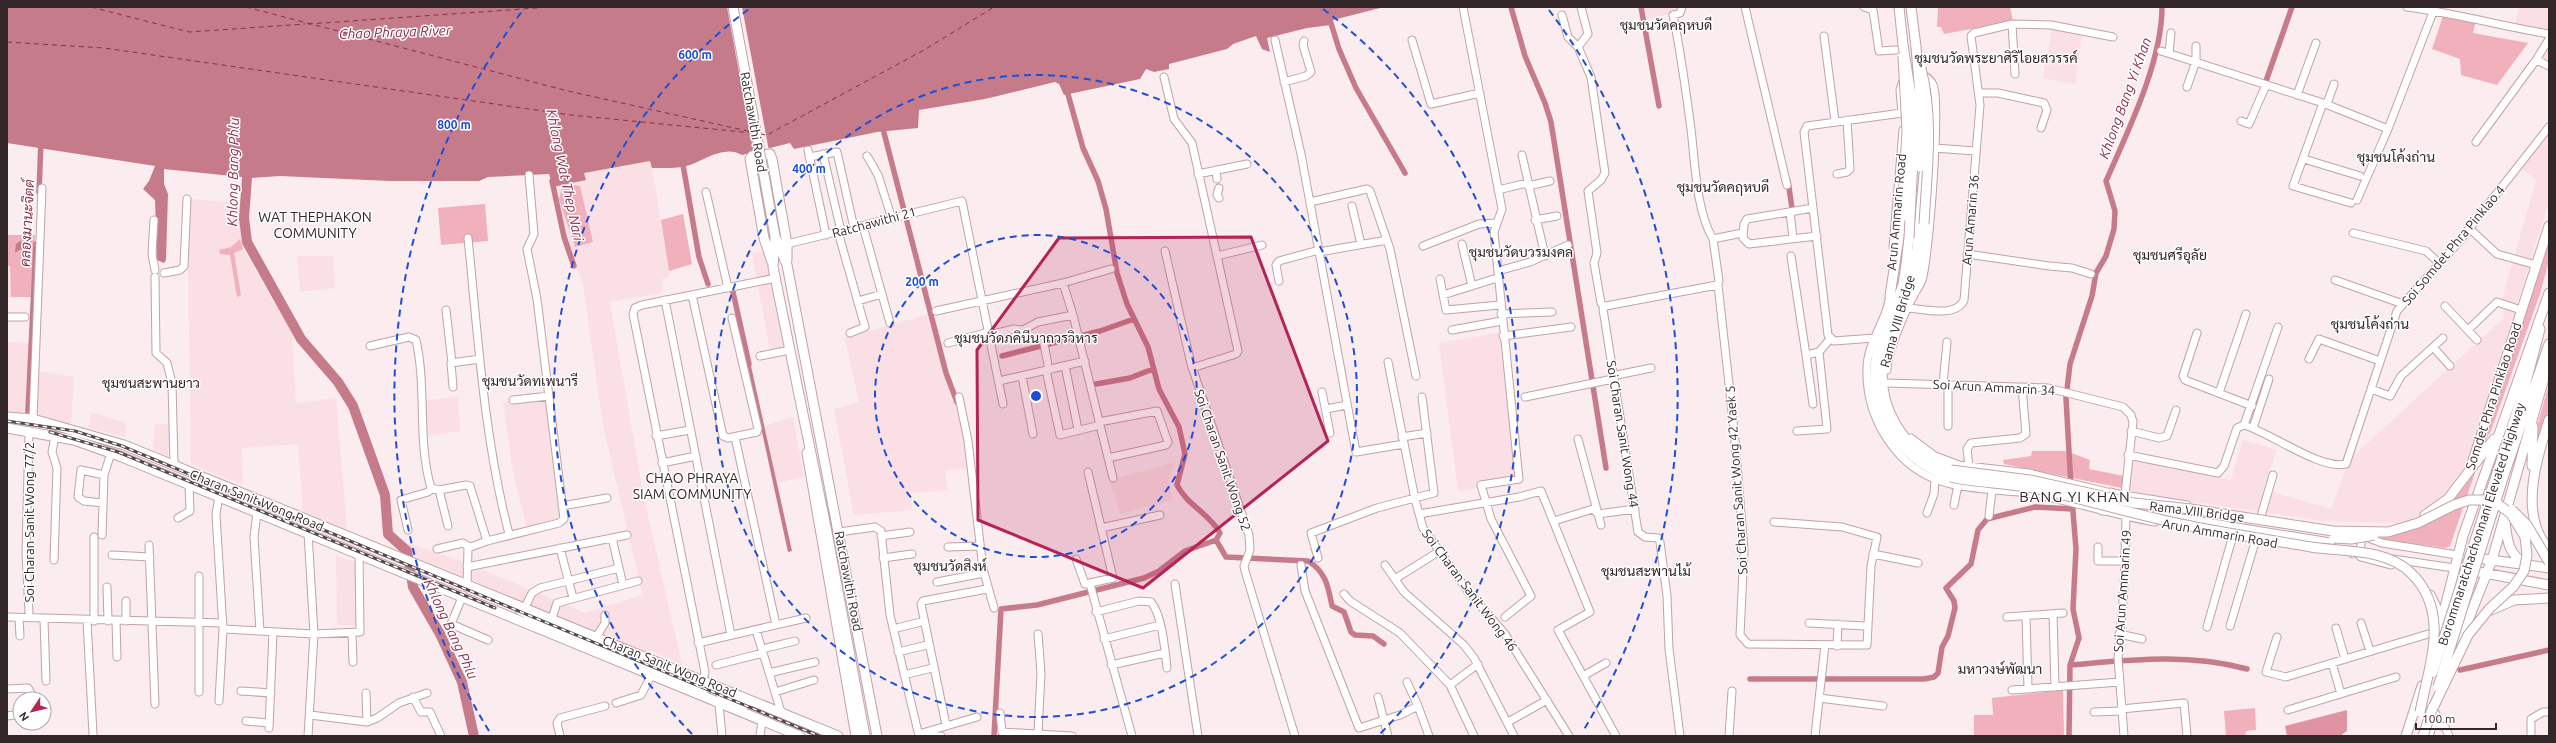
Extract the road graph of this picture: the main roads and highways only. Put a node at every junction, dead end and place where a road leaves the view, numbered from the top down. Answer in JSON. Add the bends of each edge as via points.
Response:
{"nodes":[{"id":1,"x":733,"y":7,"type":"edge"},
{"id":2,"x":1899,"y":7,"type":"edge"},
{"id":3,"x":1911,"y":7,"type":"edge"},
{"id":4,"x":1900,"y":47,"type":"junction"},
{"id":5,"x":1916,"y":47,"type":"junction"},
{"id":6,"x":2549,"y":226,"type":"edge"},
{"id":7,"x":775,"y":236,"type":"junction"},
{"id":8,"x":787,"y":265,"type":"junction"},
{"id":9,"x":773,"y":267,"type":"junction"},
{"id":10,"x":2549,"y":293,"type":"edge"},
{"id":11,"x":1890,"y":296,"type":"road end"},
{"id":12,"x":1910,"y":302,"type":"road end"},
{"id":13,"x":2544,"y":310,"type":"junction"},
{"id":14,"x":2549,"y":344,"type":"edge"},
{"id":15,"x":2549,"y":361,"type":"edge"},
{"id":16,"x":2534,"y":409,"type":"junction"},
{"id":17,"x":7,"y":417,"type":"edge"},
{"id":18,"x":2549,"y":420,"type":"edge"},
{"id":19,"x":7,"y":428,"type":"edge"},
{"id":20,"x":806,"y":429,"type":"junction"},
{"id":21,"x":2499,"y":431,"type":"junction"},
{"id":22,"x":2470,"y":470,"type":"junction"},
{"id":23,"x":2501,"y":474,"type":"junction"},
{"id":24,"x":2533,"y":481,"type":"junction"},
{"id":25,"x":2111,"y":492,"type":"road end"},
{"id":26,"x":2498,"y":504,"type":"junction"},
{"id":27,"x":2102,"y":510,"type":"road end"},
{"id":28,"x":2191,"y":516,"type":"junction"},
{"id":29,"x":2505,"y":518,"type":"junction"},
{"id":30,"x":833,"y":528,"type":"junction"},
{"id":31,"x":2343,"y":528,"type":"road end"},
{"id":32,"x":2388,"y":532,"type":"junction"},
{"id":33,"x":2549,"y":548,"type":"edge"},
{"id":34,"x":2368,"y":553,"type":"junction"},
{"id":35,"x":2353,"y":554,"type":"road end"},
{"id":36,"x":2457,"y":555,"type":"junction"},
{"id":37,"x":2492,"y":560,"type":"junction"},
{"id":38,"x":2549,"y":562,"type":"edge"},
{"id":39,"x":2535,"y":567,"type":"junction"},
{"id":40,"x":2454,"y":568,"type":"junction"},
{"id":41,"x":2549,"y":568,"type":"edge"},
{"id":42,"x":2487,"y":574,"type":"junction"},
{"id":43,"x":2549,"y":585,"type":"edge"},
{"id":44,"x":2549,"y":598,"type":"edge"},
{"id":45,"x":501,"y":600,"type":"junction"},
{"id":46,"x":497,"y":610,"type":"junction"},
{"id":47,"x":2443,"y":621,"type":"junction"},
{"id":48,"x":2463,"y":633,"type":"junction"},
{"id":49,"x":2431,"y":657,"type":"junction"},
{"id":50,"x":2451,"y":664,"type":"junction"},
{"id":51,"x":2420,"y":712,"type":"junction"},
{"id":52,"x":2431,"y":712,"type":"junction"},
{"id":53,"x":793,"y":717,"type":"junction"},
{"id":54,"x":796,"y":735,"type":"edge"},
{"id":55,"x":838,"y":736,"type":"edge"},
{"id":56,"x":856,"y":736,"type":"edge"},
{"id":57,"x":865,"y":736,"type":"edge"},
{"id":58,"x":873,"y":736,"type":"edge"},
{"id":59,"x":877,"y":736,"type":"edge"},
{"id":60,"x":2406,"y":736,"type":"edge"},
{"id":61,"x":2412,"y":736,"type":"edge"},
{"id":62,"x":2424,"y":736,"type":"edge"},
{"id":63,"x":2428,"y":736,"type":"edge"}],
"edges":[{"from":1,"to":7,"type":"main road","name":"Ratchawithi Road","bridge":true},
{"from":2,"to":4,"type":"main road","name":"Rama VIII Bridge"},
{"from":3,"to":5,"type":"main road","name":"Rama VIII Bridge"},
{"from":4,"to":11,"type":"main road","bridge":true,"via":[[1907,131],[1902,217]]},
{"from":4,"to":34,"type":"main road","name":"Rama VIII Bridge","bridge":true,"via":[[1915,120],[1909,238],[1903,284],[1878,347],[1875,375],[1876,395],[1882,414],[1889,430],[1903,448],[1924,465],[1950,477],[2033,488],[2192,527],[2312,547]]},
{"from":5,"to":12,"type":"main road","bridge":true,"via":[[1926,88],[1930,129],[1919,272]]},
{"from":5,"to":32,"type":"main road","name":"Rama VIII Bridge","bridge":true,"via":[[1922,120],[1915,241],[1909,287],[1888,341],[1882,371],[1887,406],[1895,425],[1908,442],[1923,456],[1941,466],[1968,473],[2030,480],[2134,503],[2192,509],[2333,531]]},
{"from":6,"to":22,"type":"main road","name":"Somdet Phra Pinklao Road"},
{"from":7,"to":8,"type":"main road","name":"Ratchawithi Road"},
{"from":7,"to":9,"type":"main road","name":"Ratchawithi Road"},
{"from":8,"to":9,"type":"main road","via":[[787,244],[775,173],[770,154],[762,154],[750,159],[764,238]]},
{"from":8,"to":30,"type":"main road","name":"Ratchawithi Road"},
{"from":9,"to":20,"type":"main road","name":"Ratchawithi Road"},
{"from":10,"to":13,"type":"main road","name":"Somdet Phra Pinklao Road"},
{"from":13,"to":21,"type":"main road","name":"Somdet Phra Pinklao Road"},
{"from":13,"to":23,"type":"main road","name":"Borommaratchachonnani Elevated Highway"},
{"from":14,"to":23,"type":"main road","name":"Borommaratchachonnani Elevated Highway"},
{"from":15,"to":16,"type":"main road"},
{"from":16,"to":24,"type":"main road"},
{"from":16,"to":29,"type":"main road"},
{"from":17,"to":45,"type":"main road","name":"Charan Sanit Wong Road","via":[[33,419],[101,437]]},
{"from":18,"to":24,"type":"main road"},
{"from":19,"to":46,"type":"main road","name":"Charan Sanit Wong Road","via":[[55,436],[111,453]]},
{"from":20,"to":30,"type":"main road","name":"Ratchawithi Road"},
{"from":20,"to":56,"type":"main road","name":"Ratchawithi Road","via":[[807,464]]},
{"from":21,"to":22,"type":"main road"},
{"from":21,"to":36,"type":"main road","name":"Somdet Phra Pinklao Road"},
{"from":22,"to":31,"type":"main road","name":"Somdet Phra Pinklao Road","via":[[2448,500],[2414,521],[2381,529]]},
{"from":23,"to":51,"type":"main road","name":"Borommaratchachonnani Elevated Highway","bridge":true},
{"from":23,"to":52,"type":"main road","name":"Borommaratchachonnani Elevated Highway","bridge":true},
{"from":24,"to":33,"type":"main road","via":[[2534,514],[2538,530]]},
{"from":25,"to":28,"type":"main road"},
{"from":26,"to":32,"type":"main road","name":"Rama VIII Bridge","bridge":true,"via":[[2485,500],[2469,500],[2418,523]]},
{"from":26,"to":38,"type":"main road","bridge":true,"via":[[2510,508],[2521,517]]},
{"from":26,"to":52,"type":"main road","name":"Rama VIII Bridge","bridge":true,"via":[[2511,514],[2525,537],[2527,555],[2524,571],[2513,588],[2490,608],[2468,635]]},
{"from":27,"to":28,"type":"main road"},
{"from":28,"to":32,"type":"main road","bridge":true,"via":[[2334,538],[2351,539]]},
{"from":28,"to":34,"type":"main road","bridge":true,"via":[[2330,543]]},
{"from":29,"to":37,"type":"main road"},
{"from":29,"to":39,"type":"main road","via":[[2512,552],[2521,561]]},
{"from":30,"to":57,"type":"main road"},
{"from":30,"to":58,"type":"main road"},
{"from":30,"to":59,"type":"main road","name":"Ratchawithi Road"},
{"from":34,"to":51,"type":"main road","name":"Rama VIII Bridge","bridge":true,"via":[[2392,561],[2411,573],[2430,601],[2436,630]]},
{"from":35,"to":47,"type":"main road","via":[[2393,565],[2410,573],[2429,593]]},
{"from":36,"to":37,"type":"main road","name":"Arun Ammarin Road"},
{"from":36,"to":40,"type":"main road","name":"Somdet Phra Pinklao Road"},
{"from":37,"to":39,"type":"main road","name":"Arun Ammarin Road"},
{"from":37,"to":42,"type":"main road"},
{"from":39,"to":41,"type":"main road","name":"Arun Ammarin Road"},
{"from":40,"to":42,"type":"main road","name":"Arun Ammarin Road"},
{"from":40,"to":47,"type":"main road","name":"Somdet Phra Pinklao Road"},
{"from":42,"to":43,"type":"main road","name":"Arun Ammarin Road"},
{"from":42,"to":48,"type":"main road"},
{"from":44,"to":48,"type":"main road","via":[[2521,599],[2502,604],[2478,619]]},
{"from":45,"to":46,"type":"main road","name":"Charan Sanit Wong Road","via":[[535,618],[745,706]]},
{"from":45,"to":53,"type":"main road","name":"Charan Sanit Wong Road","via":[[525,607]]},
{"from":46,"to":54,"type":"main road","name":"Charan Sanit Wong Road"},
{"from":47,"to":49,"type":"main road","name":"Somdet Phra Pinklao Road"},
{"from":48,"to":50,"type":"main road"},
{"from":49,"to":50,"type":"main road","via":[[2438,650],[2444,651],[2449,654]]},
{"from":49,"to":60,"type":"main road","name":"Somdet Phra Pinklao Road"},
{"from":50,"to":63,"type":"main road"},
{"from":51,"to":61,"type":"main road","name":"Borommaratchachonnani Elevated Highway"},
{"from":52,"to":62,"type":"main road","name":"Borommaratchachonnani Elevated Highway","bridge":true},
{"from":53,"to":54,"type":"main road","via":[[801,728]]},
{"from":53,"to":55,"type":"main road","name":"Charan Sanit Wong Road"}]}
